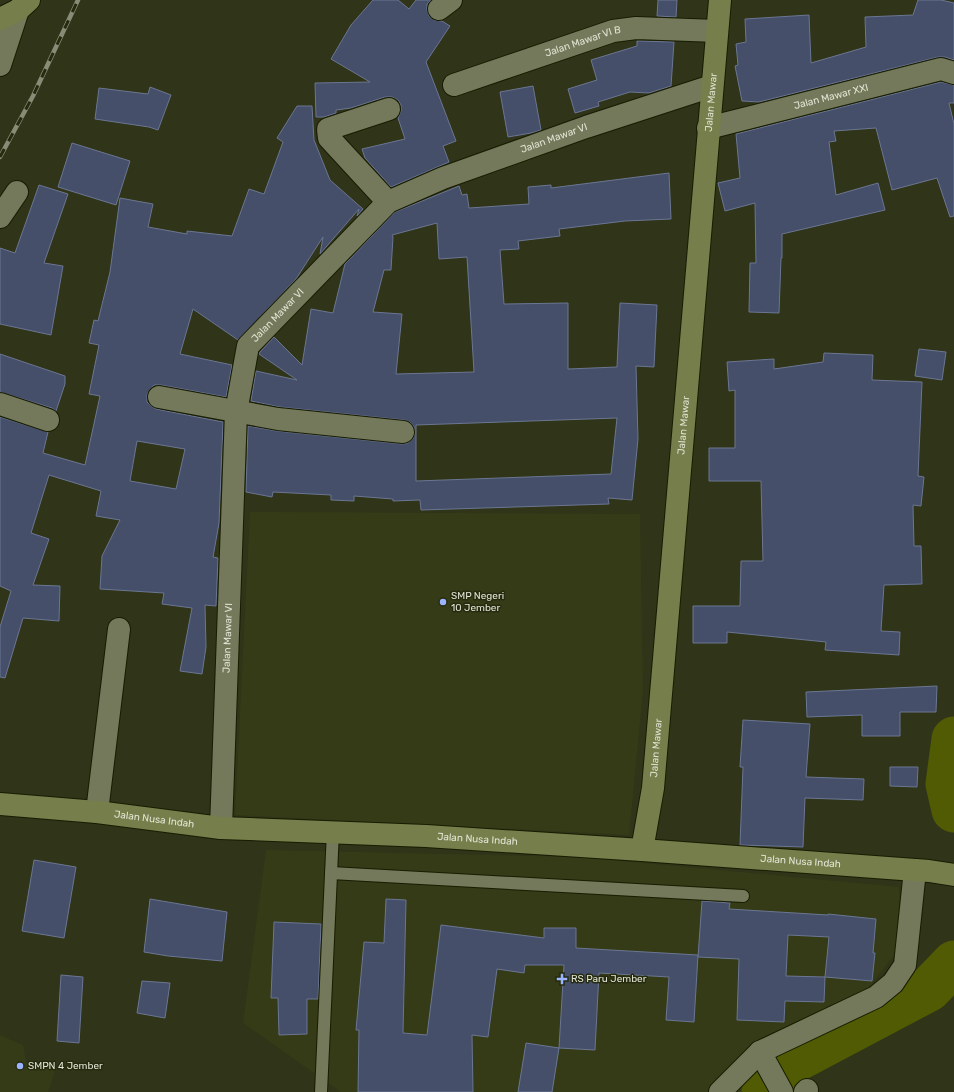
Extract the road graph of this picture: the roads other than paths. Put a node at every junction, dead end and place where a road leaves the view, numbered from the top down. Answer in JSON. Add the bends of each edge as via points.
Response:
{"nodes":[{"id":1,"x":720,"y":0,"type":"edge"},
{"id":2,"x":16,"y":10,"type":"edge"},
{"id":3,"x":717,"y":31,"type":"junction"},
{"id":4,"x":0,"y":65,"type":"edge"},
{"id":5,"x":954,"y":73,"type":"edge"},
{"id":6,"x":454,"y":85,"type":"dead end"},
{"id":7,"x":712,"y":86,"type":"junction"},
{"id":8,"x":389,"y":109,"type":"dead end"},
{"id":9,"x":708,"y":128,"type":"junction"},
{"id":10,"x":17,"y":192,"type":"dead end"},
{"id":11,"x":388,"y":202,"type":"junction"},
{"id":12,"x":0,"y":217,"type":"edge"},
{"id":13,"x":159,"y":397,"type":"dead end"},
{"id":14,"x":0,"y":404,"type":"edge"},
{"id":15,"x":236,"y":412,"type":"junction"},
{"id":16,"x":48,"y":420,"type":"dead end"},
{"id":17,"x":403,"y":432,"type":"dead end"},
{"id":18,"x":119,"y":629,"type":"dead end"},
{"id":19,"x":0,"y":804,"type":"edge"},
{"id":20,"x":97,"y":812,"type":"junction"},
{"id":21,"x":221,"y":828,"type":"junction"},
{"id":22,"x":333,"y":832,"type":"junction"},
{"id":23,"x":642,"y":850,"type":"junction"},
{"id":24,"x":922,"y":870,"type":"junction"},
{"id":25,"x":331,"y":873,"type":"junction"},
{"id":26,"x":954,"y":875,"type":"edge"},
{"id":27,"x":743,"y":896,"type":"dead end"},
{"id":28,"x":763,"y":1056,"type":"junction"},
{"id":29,"x":321,"y":1092,"type":"edge"},
{"id":30,"x":720,"y":1092,"type":"edge"},
{"id":31,"x":782,"y":1092,"type":"edge"}],
"edges":[{"from":1,"to":3,"type":"main road","name":"Jalan Mawar"},
{"from":2,"to":4,"type":"street"},
{"from":3,"to":6,"type":"street","name":"Jalan Mawar VI B","via":[[636,28],[613,31]]},
{"from":3,"to":7,"type":"main road","name":"Jalan Mawar"},
{"from":5,"to":9,"type":"street","name":"Jalan Mawar XXI","via":[[941,69]]},
{"from":7,"to":9,"type":"main road","name":"Jalan Mawar"},
{"from":7,"to":11,"type":"street","name":"Jalan Mawar VI","via":[[503,156]]},
{"from":8,"to":11,"type":"street","via":[[328,129],[327,133],[328,138]]},
{"from":9,"to":23,"type":"main road","name":"Jalan Mawar","via":[[653,788]]},
{"from":10,"to":12,"type":"street"},
{"from":11,"to":15,"type":"street","name":"Jalan Mawar VI","via":[[248,346]]},
{"from":13,"to":15,"type":"street"},
{"from":14,"to":16,"type":"street"},
{"from":15,"to":17,"type":"street"},
{"from":15,"to":21,"type":"street","name":"Jalan Mawar VI"},
{"from":18,"to":20,"type":"street"},
{"from":19,"to":20,"type":"main road","name":"Jalan Nusa Indah"},
{"from":20,"to":21,"type":"main road","name":"Jalan Nusa Indah"},
{"from":21,"to":22,"type":"main road","name":"Jalan Nusa Indah"},
{"from":22,"to":23,"type":"main road","name":"Jalan Nusa Indah"},
{"from":22,"to":25,"type":"lane"},
{"from":23,"to":24,"type":"main road","name":"Jalan Nusa Indah"},
{"from":24,"to":26,"type":"main road","name":"Jalan Nusa Indah"},
{"from":24,"to":28,"type":"street","via":[[904,965],[893,983],[876,997]]},
{"from":25,"to":27,"type":"lane"},
{"from":25,"to":29,"type":"lane"},
{"from":28,"to":30,"type":"street"},
{"from":28,"to":31,"type":"street"}]}
